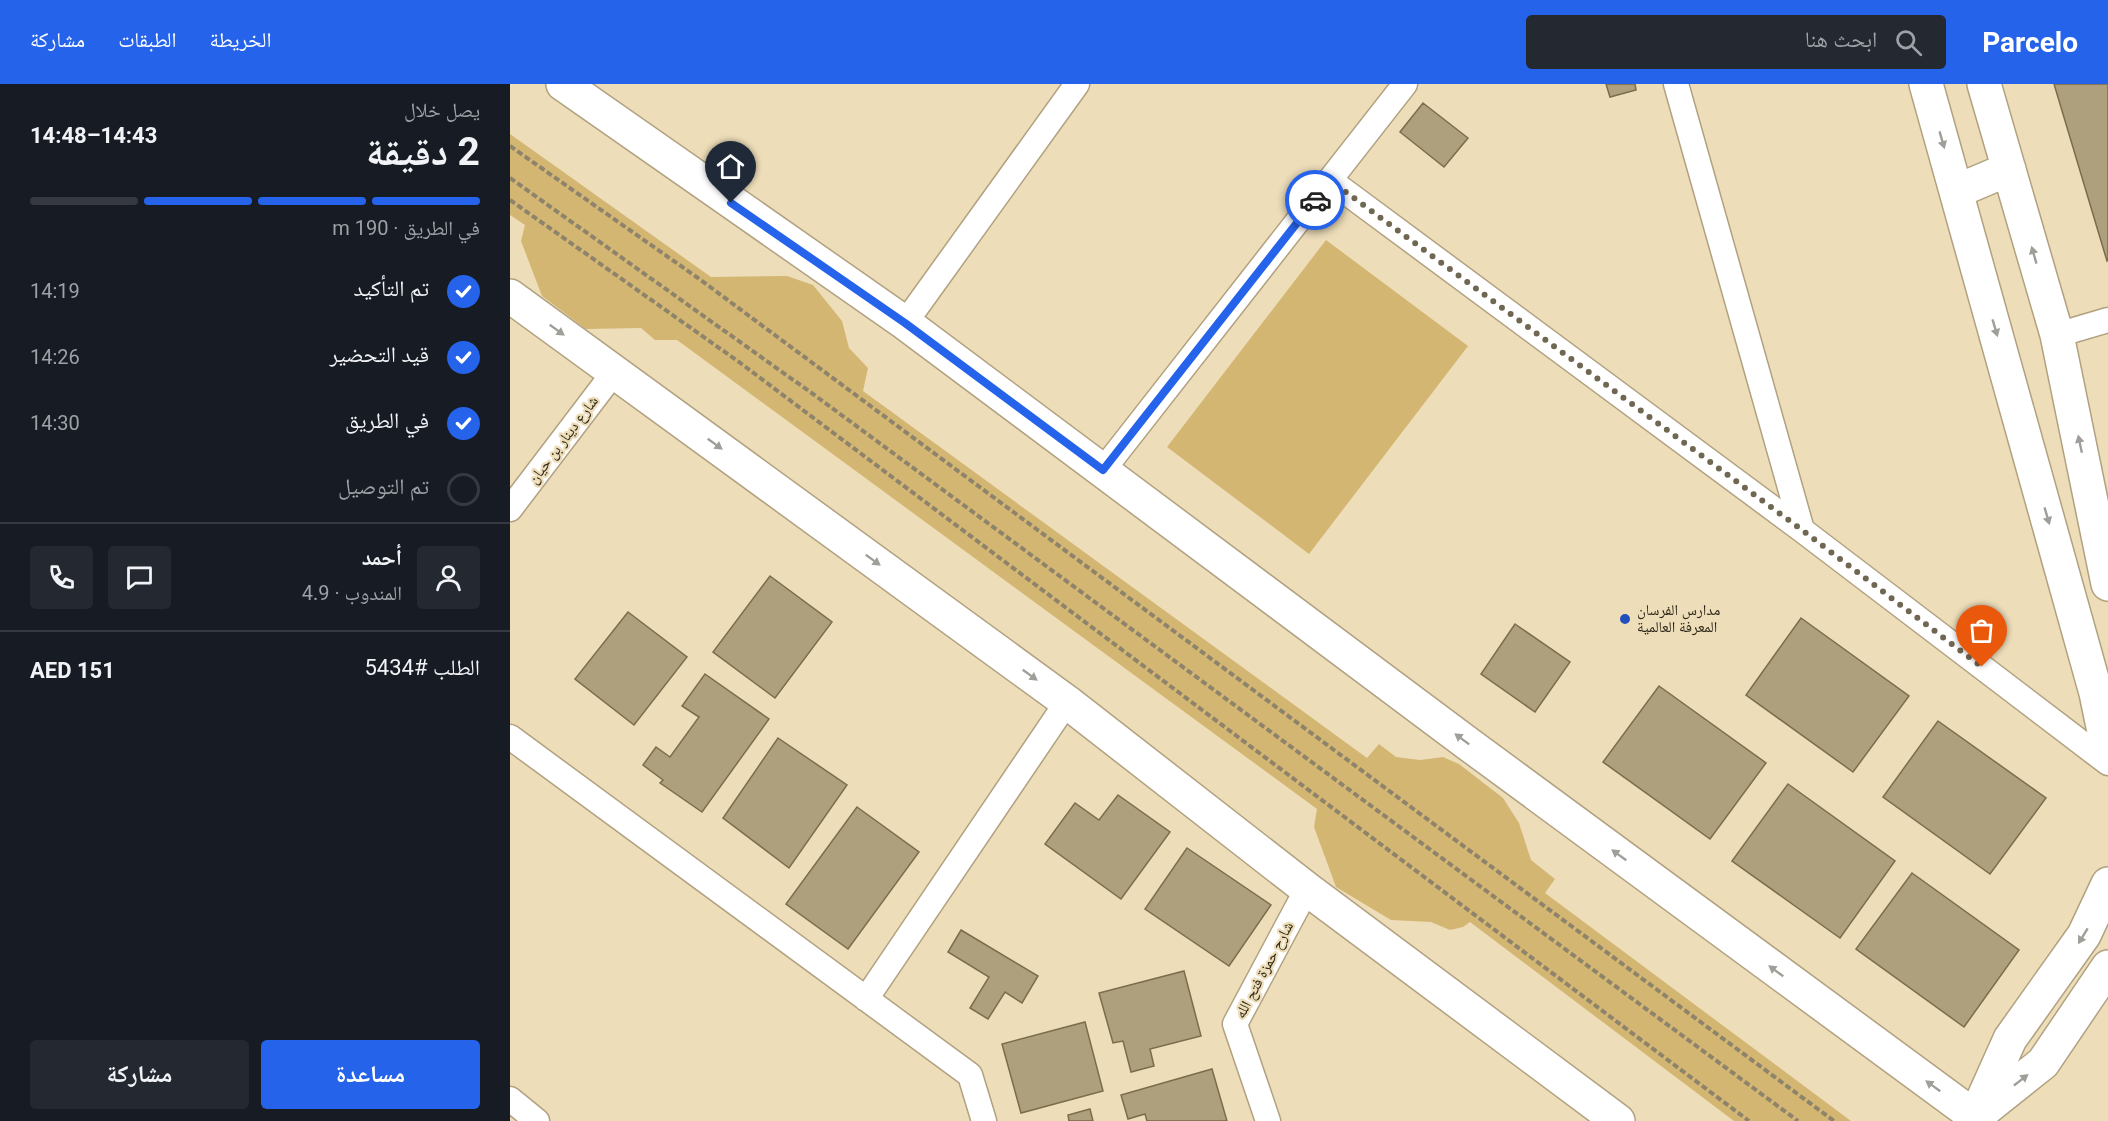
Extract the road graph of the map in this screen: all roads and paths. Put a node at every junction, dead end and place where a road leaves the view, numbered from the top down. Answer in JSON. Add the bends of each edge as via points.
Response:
{"nodes":[{"id":1,"x":563,"y":84,"type":"edge"},
{"id":2,"x":1077,"y":84,"type":"edge"},
{"id":3,"x":1405,"y":84,"type":"edge"},
{"id":4,"x":1676,"y":84,"type":"edge"},
{"id":5,"x":1926,"y":84,"type":"edge"},
{"id":6,"x":1984,"y":84,"type":"edge"},
{"id":7,"x":510,"y":146,"type":"edge"},
{"id":8,"x":2009,"y":169,"type":"junction"},
{"id":9,"x":510,"y":178,"type":"edge"},
{"id":10,"x":1331,"y":181,"type":"junction"},
{"id":11,"x":1957,"y":191,"type":"junction"},
{"id":12,"x":510,"y":200,"type":"edge"},
{"id":13,"x":510,"y":296,"type":"edge"},
{"id":14,"x":2108,"y":320,"type":"edge"},
{"id":15,"x":905,"y":323,"type":"junction"},
{"id":16,"x":2057,"y":335,"type":"junction"},
{"id":17,"x":615,"y":371,"type":"junction"},
{"id":18,"x":1103,"y":470,"type":"junction"},
{"id":19,"x":510,"y":509,"type":"edge"},
{"id":20,"x":1802,"y":530,"type":"junction"},
{"id":21,"x":2108,"y":584,"type":"edge"},
{"id":22,"x":1067,"y":702,"type":"junction"},
{"id":23,"x":510,"y":736,"type":"edge"},
{"id":24,"x":2108,"y":751,"type":"edge"},
{"id":25,"x":2108,"y":763,"type":"edge"},
{"id":26,"x":2108,"y":884,"type":"edge"},
{"id":27,"x":1307,"y":889,"type":"junction"},
{"id":28,"x":2108,"y":967,"type":"edge"},
{"id":29,"x":866,"y":999,"type":"junction"},
{"id":30,"x":510,"y":1099,"type":"edge"},
{"id":31,"x":1978,"y":1119,"type":"edge"},
{"id":32,"x":537,"y":1121,"type":"edge"},
{"id":33,"x":984,"y":1121,"type":"edge"},
{"id":34,"x":1268,"y":1121,"type":"edge"},
{"id":35,"x":1618,"y":1121,"type":"edge"},
{"id":36,"x":1749,"y":1121,"type":"edge"},
{"id":37,"x":1798,"y":1121,"type":"edge"},
{"id":38,"x":1834,"y":1121,"type":"edge"}],
"edges":[{"from":1,"to":15,"type":"main road"},
{"from":2,"to":15,"type":"street"},
{"from":3,"to":10,"type":"street"},
{"from":4,"to":20,"type":"street"},
{"from":5,"to":11,"type":"main road","one_way":true},
{"from":6,"to":8,"type":"main road"},
{"from":7,"to":38,"type":"path","via":[[698,278]]},
{"from":8,"to":11,"type":"main road"},
{"from":16,"to":8,"type":"main road","one_way":true},
{"from":9,"to":37,"type":"path","via":[[813,394]]},
{"from":10,"to":18,"type":"street"},
{"from":10,"to":20,"type":"street"},
{"from":11,"to":24,"type":"main road","one_way":true,"via":[[2096,693]]},
{"from":12,"to":36,"type":"path","via":[[748,370]]},
{"from":13,"to":17,"type":"main road","one_way":true},
{"from":14,"to":16,"type":"street"},
{"from":15,"to":18,"type":"main road"},
{"from":21,"to":16,"type":"main road","one_way":true},
{"from":17,"to":19,"type":"street","name":"شارع دينار بن حيان"},
{"from":17,"to":22,"type":"main road","one_way":true},
{"from":31,"to":18,"type":"main road","one_way":true},
{"from":20,"to":25,"type":"street"},
{"from":22,"to":27,"type":"main road"},
{"from":22,"to":29,"type":"street"},
{"from":23,"to":29,"type":"street"},
{"from":26,"to":31,"type":"main road","one_way":true,"via":[[2084,935],[2010,1039]]},
{"from":27,"to":34,"type":"street","name":"شارح حمزة فتح الله","via":[[1235,1024]]},
{"from":27,"to":35,"type":"main road"},
{"from":31,"to":28,"type":"main road","one_way":true,"via":[[2043,1063]]},
{"from":29,"to":33,"type":"street","via":[[970,1075]]},
{"from":30,"to":32,"type":"street"}]}
